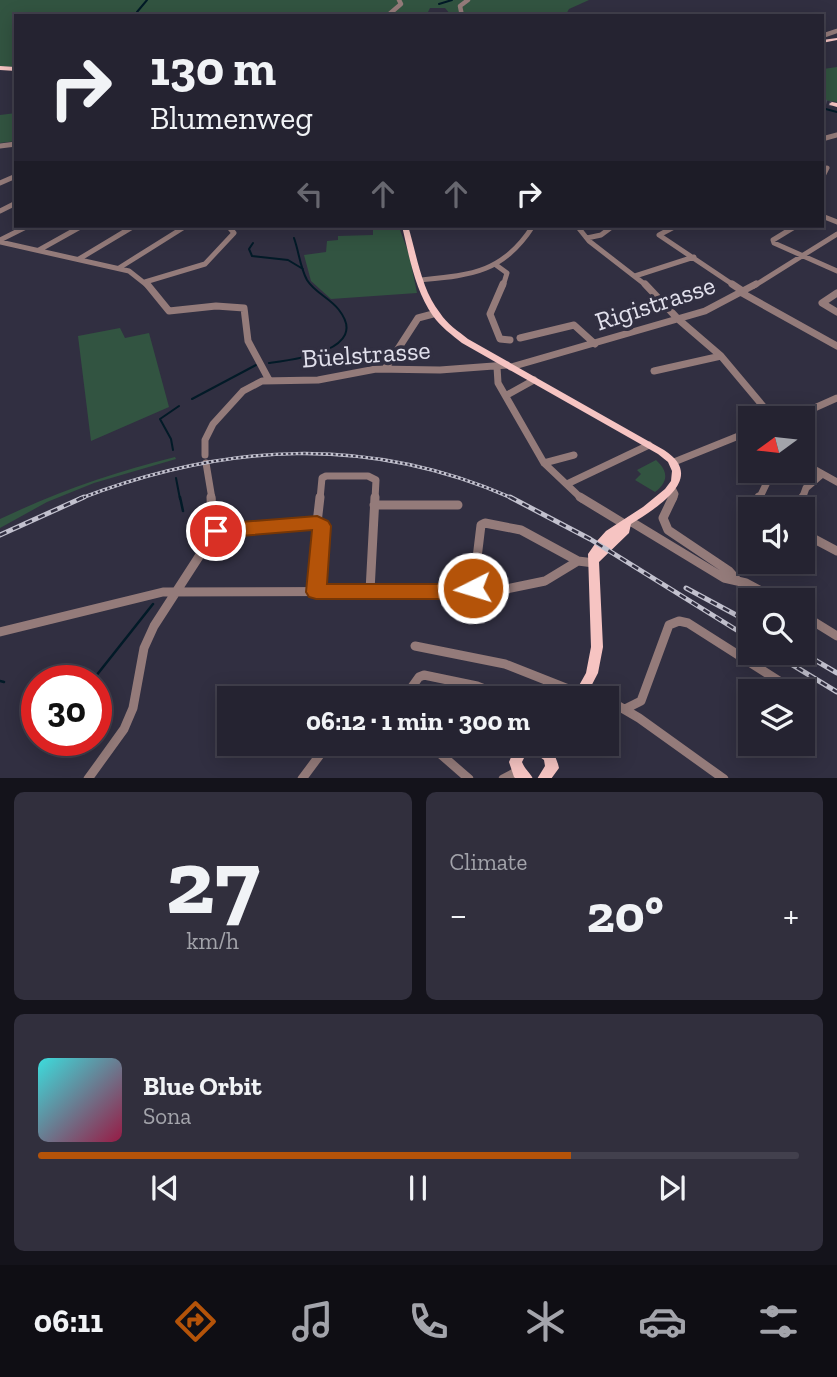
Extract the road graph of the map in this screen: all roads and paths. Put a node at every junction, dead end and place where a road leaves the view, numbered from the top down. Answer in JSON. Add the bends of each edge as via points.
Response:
{"nodes":[{"id":1,"x":399,"y":0,"type":"edge"},
{"id":2,"x":389,"y":14,"type":"edge"},
{"id":3,"x":827,"y":168,"type":"dead end"},
{"id":4,"x":824,"y":174,"type":"edge"},
{"id":5,"x":24,"y":228,"type":"edge"},
{"id":6,"x":78,"y":228,"type":"edge"},
{"id":7,"x":131,"y":228,"type":"edge"},
{"id":8,"x":184,"y":228,"type":"edge"},
{"id":9,"x":230,"y":228,"type":"edge"},
{"id":10,"x":406,"y":228,"type":"edge"},
{"id":11,"x":532,"y":228,"type":"edge"},
{"id":12,"x":579,"y":228,"type":"edge"},
{"id":13,"x":610,"y":228,"type":"edge"},
{"id":14,"x":672,"y":228,"type":"edge"},
{"id":15,"x":793,"y":228,"type":"edge"},
{"id":16,"x":837,"y":234,"type":"edge"},
{"id":17,"x":587,"y":238,"type":"junction"},
{"id":18,"x":0,"y":241,"type":"edge"},
{"id":19,"x":39,"y":250,"type":"junction"},
{"id":20,"x":803,"y":256,"type":"junction"},
{"id":21,"x":694,"y":257,"type":"junction"},
{"id":22,"x":78,"y":259,"type":"junction"},
{"id":23,"x":496,"y":265,"type":"junction"},
{"id":24,"x":119,"y":268,"type":"junction"},
{"id":25,"x":837,"y":271,"type":"edge"},
{"id":26,"x":635,"y":276,"type":"junction"},
{"id":27,"x":420,"y":280,"type":"junction"},
{"id":28,"x":145,"y":282,"type":"junction"},
{"id":29,"x":743,"y":293,"type":"junction"},
{"id":30,"x":837,"y":293,"type":"edge"},
{"id":31,"x":837,"y":312,"type":"edge"},
{"id":32,"x":433,"y":314,"type":"junction"},
{"id":33,"x":678,"y":319,"type":"junction"},
{"id":34,"x":520,"y":338,"type":"dead end"},
{"id":35,"x":510,"y":340,"type":"dead end"},
{"id":36,"x":595,"y":344,"type":"junction"},
{"id":37,"x":837,"y":346,"type":"edge"},
{"id":38,"x":721,"y":356,"type":"junction"},
{"id":39,"x":509,"y":366,"type":"junction"},
{"id":40,"x":497,"y":368,"type":"junction"},
{"id":41,"x":385,"y":369,"type":"junction"},
{"id":42,"x":654,"y":371,"type":"dead end"},
{"id":43,"x":270,"y":380,"type":"junction"},
{"id":44,"x":534,"y":380,"type":"junction"},
{"id":45,"x":507,"y":395,"type":"junction"},
{"id":46,"x":837,"y":398,"type":"edge"},
{"id":47,"x":763,"y":406,"type":"edge"},
{"id":48,"x":816,"y":407,"type":"edge"},
{"id":49,"x":738,"y":434,"type":"edge"},
{"id":50,"x":649,"y":444,"type":"junction"},
{"id":51,"x":575,"y":455,"type":"dead end"},
{"id":52,"x":674,"y":462,"type":"junction"},
{"id":53,"x":544,"y":463,"type":"junction"},
{"id":54,"x":816,"y":471,"type":"edge"},
{"id":55,"x":822,"y":474,"type":"junction"},
{"id":56,"x":837,"y":482,"type":"edge"},
{"id":57,"x":567,"y":484,"type":"junction"},
{"id":58,"x":672,"y":488,"type":"junction"},
{"id":59,"x":803,"y":497,"type":"edge"},
{"id":60,"x":374,"y":505,"type":"junction"},
{"id":61,"x":458,"y":505,"type":"dead end"},
{"id":62,"x":317,"y":523,"type":"junction"},
{"id":63,"x":628,"y":523,"type":"junction"},
{"id":64,"x":212,"y":531,"type":"junction"},
{"id":65,"x":815,"y":539,"type":"edge"},
{"id":66,"x":837,"y":551,"type":"edge"},
{"id":67,"x":578,"y":561,"type":"junction"},
{"id":68,"x":594,"y":562,"type":"junction"},
{"id":69,"x":736,"y":579,"type":"junction"},
{"id":70,"x":754,"y":588,"type":"edge"},
{"id":71,"x":370,"y":591,"type":"junction"},
{"id":72,"x":473,"y":591,"type":"junction"},
{"id":73,"x":177,"y":592,"type":"junction"},
{"id":74,"x":316,"y":592,"type":"junction"},
{"id":75,"x":815,"y":622,"type":"edge"},
{"id":76,"x":0,"y":632,"type":"edge"},
{"id":77,"x":837,"y":636,"type":"edge"},
{"id":78,"x":415,"y":646,"type":"dead end"},
{"id":79,"x":776,"y":679,"type":"edge"},
{"id":80,"x":413,"y":686,"type":"edge"},
{"id":81,"x":477,"y":686,"type":"edge"},
{"id":82,"x":563,"y":686,"type":"edge"},
{"id":83,"x":584,"y":686,"type":"edge"},
{"id":84,"x":619,"y":705,"type":"edge"},
{"id":85,"x":627,"y":708,"type":"junction"},
{"id":86,"x":319,"y":756,"type":"edge"},
{"id":87,"x":442,"y":756,"type":"edge"},
{"id":88,"x":518,"y":756,"type":"edge"},
{"id":89,"x":549,"y":756,"type":"edge"},
{"id":90,"x":523,"y":775,"type":"edge"},
{"id":91,"x":89,"y":778,"type":"edge"},
{"id":92,"x":303,"y":778,"type":"edge"},
{"id":93,"x":467,"y":778,"type":"edge"},
{"id":94,"x":548,"y":778,"type":"edge"},
{"id":95,"x":723,"y":778,"type":"edge"}],
"edges":[{"from":1,"to":2,"type":"street","via":[[401,4]]},
{"from":3,"to":4,"type":"street"},
{"from":5,"to":18,"type":"street"},
{"from":6,"to":19,"type":"street"},
{"from":7,"to":22,"type":"street"},
{"from":8,"to":24,"type":"street"},
{"from":9,"to":28,"type":"street","via":[[234,233],[205,264]]},
{"from":10,"to":27,"type":"main road"},
{"from":11,"to":23,"type":"street","via":[[514,255]]},
{"from":12,"to":17,"type":"street"},
{"from":13,"to":17,"type":"street"},
{"from":14,"to":21,"type":"street","via":[[659,235]]},
{"from":15,"to":20,"type":"street","via":[[773,240]]},
{"from":16,"to":20,"type":"street","name":"Rigistrasse"},
{"from":17,"to":26,"type":"street"},
{"from":18,"to":19,"type":"street"},
{"from":19,"to":22,"type":"street"},
{"from":20,"to":25,"type":"street"},
{"from":20,"to":29,"type":"street","name":"Rigistrasse"},
{"from":21,"to":26,"type":"street"},
{"from":21,"to":29,"type":"street"},
{"from":22,"to":24,"type":"street"},
{"from":23,"to":27,"type":"street","via":[[459,276]]},
{"from":23,"to":35,"type":"street","via":[[507,276],[490,314],[500,339]]},
{"from":24,"to":28,"type":"street"},
{"from":26,"to":33,"type":"street"},
{"from":27,"to":32,"type":"main road"},
{"from":28,"to":43,"type":"street","via":[[169,312],[244,308],[247,340]]},
{"from":29,"to":33,"type":"street","name":"Rigistrasse"},
{"from":29,"to":37,"type":"street"},
{"from":30,"to":31,"type":"street","via":[[822,303]]},
{"from":32,"to":39,"type":"main road","via":[[453,333]]},
{"from":32,"to":41,"type":"street","via":[[418,318]]},
{"from":33,"to":36,"type":"street","name":"Rigistrasse"},
{"from":33,"to":38,"type":"street"},
{"from":34,"to":36,"type":"street","via":[[574,325]]},
{"from":36,"to":39,"type":"street","name":"Rigistrasse"},
{"from":38,"to":42,"type":"street"},
{"from":38,"to":47,"type":"street"},
{"from":39,"to":40,"type":"street","name":"Büelstrasse"},
{"from":39,"to":44,"type":"main road"},
{"from":40,"to":41,"type":"street","name":"Büelstrasse"},
{"from":40,"to":45,"type":"street","via":[[498,383]]},
{"from":41,"to":43,"type":"street","name":"Büelstrasse","via":[[318,380]]},
{"from":43,"to":64,"type":"street","via":[[248,387],[219,416],[205,440]]},
{"from":44,"to":45,"type":"street"},
{"from":44,"to":50,"type":"main road"},
{"from":45,"to":53,"type":"street"},
{"from":46,"to":48,"type":"street"},
{"from":49,"to":52,"type":"street"},
{"from":50,"to":52,"type":"main road"},
{"from":50,"to":57,"type":"street"},
{"from":51,"to":53,"type":"street"},
{"from":52,"to":58,"type":"main road","via":[[677,475]]},
{"from":53,"to":57,"type":"street"},
{"from":54,"to":55,"type":"street"},
{"from":55,"to":56,"type":"street"},
{"from":55,"to":59,"type":"street"},
{"from":57,"to":63,"type":"street","via":[[582,499]]},
{"from":58,"to":63,"type":"main road"},
{"from":58,"to":69,"type":"street","via":[[673,501],[663,518],[668,530]]},
{"from":60,"to":61,"type":"street"},
{"from":60,"to":62,"type":"street","via":[[373,477],[326,476],[322,478]]},
{"from":60,"to":71,"type":"street"},
{"from":62,"to":64,"type":"street"},
{"from":62,"to":74,"type":"street","via":[[323,529]]},
{"from":63,"to":68,"type":"main road","via":[[605,538],[593,554]]},
{"from":63,"to":69,"type":"street","via":[[724,578]]},
{"from":64,"to":73,"type":"street","via":[[204,552]]},
{"from":65,"to":66,"type":"street"},
{"from":67,"to":68,"type":"street"},
{"from":67,"to":72,"type":"street","via":[[526,587]]},
{"from":67,"to":72,"type":"street","via":[[521,530],[485,523],[481,525]]},
{"from":68,"to":83,"type":"main road","via":[[599,640],[596,662]]},
{"from":69,"to":70,"type":"street"},
{"from":71,"to":72,"type":"street"},
{"from":71,"to":74,"type":"street"},
{"from":73,"to":74,"type":"street"},
{"from":73,"to":76,"type":"street","via":[[147,595]]},
{"from":73,"to":91,"type":"street","via":[[144,648],[133,708],[124,729]]},
{"from":75,"to":77,"type":"street"},
{"from":78,"to":82,"type":"street","via":[[505,664]]},
{"from":79,"to":85,"type":"street","via":[[680,621],[669,625],[641,701]]},
{"from":80,"to":81,"type":"street","via":[[424,675]]},
{"from":84,"to":85,"type":"street"},
{"from":85,"to":95,"type":"street"},
{"from":86,"to":92,"type":"street"},
{"from":87,"to":93,"type":"street"},
{"from":88,"to":90,"type":"main road","via":[[515,762]]},
{"from":89,"to":94,"type":"main road"}]}
